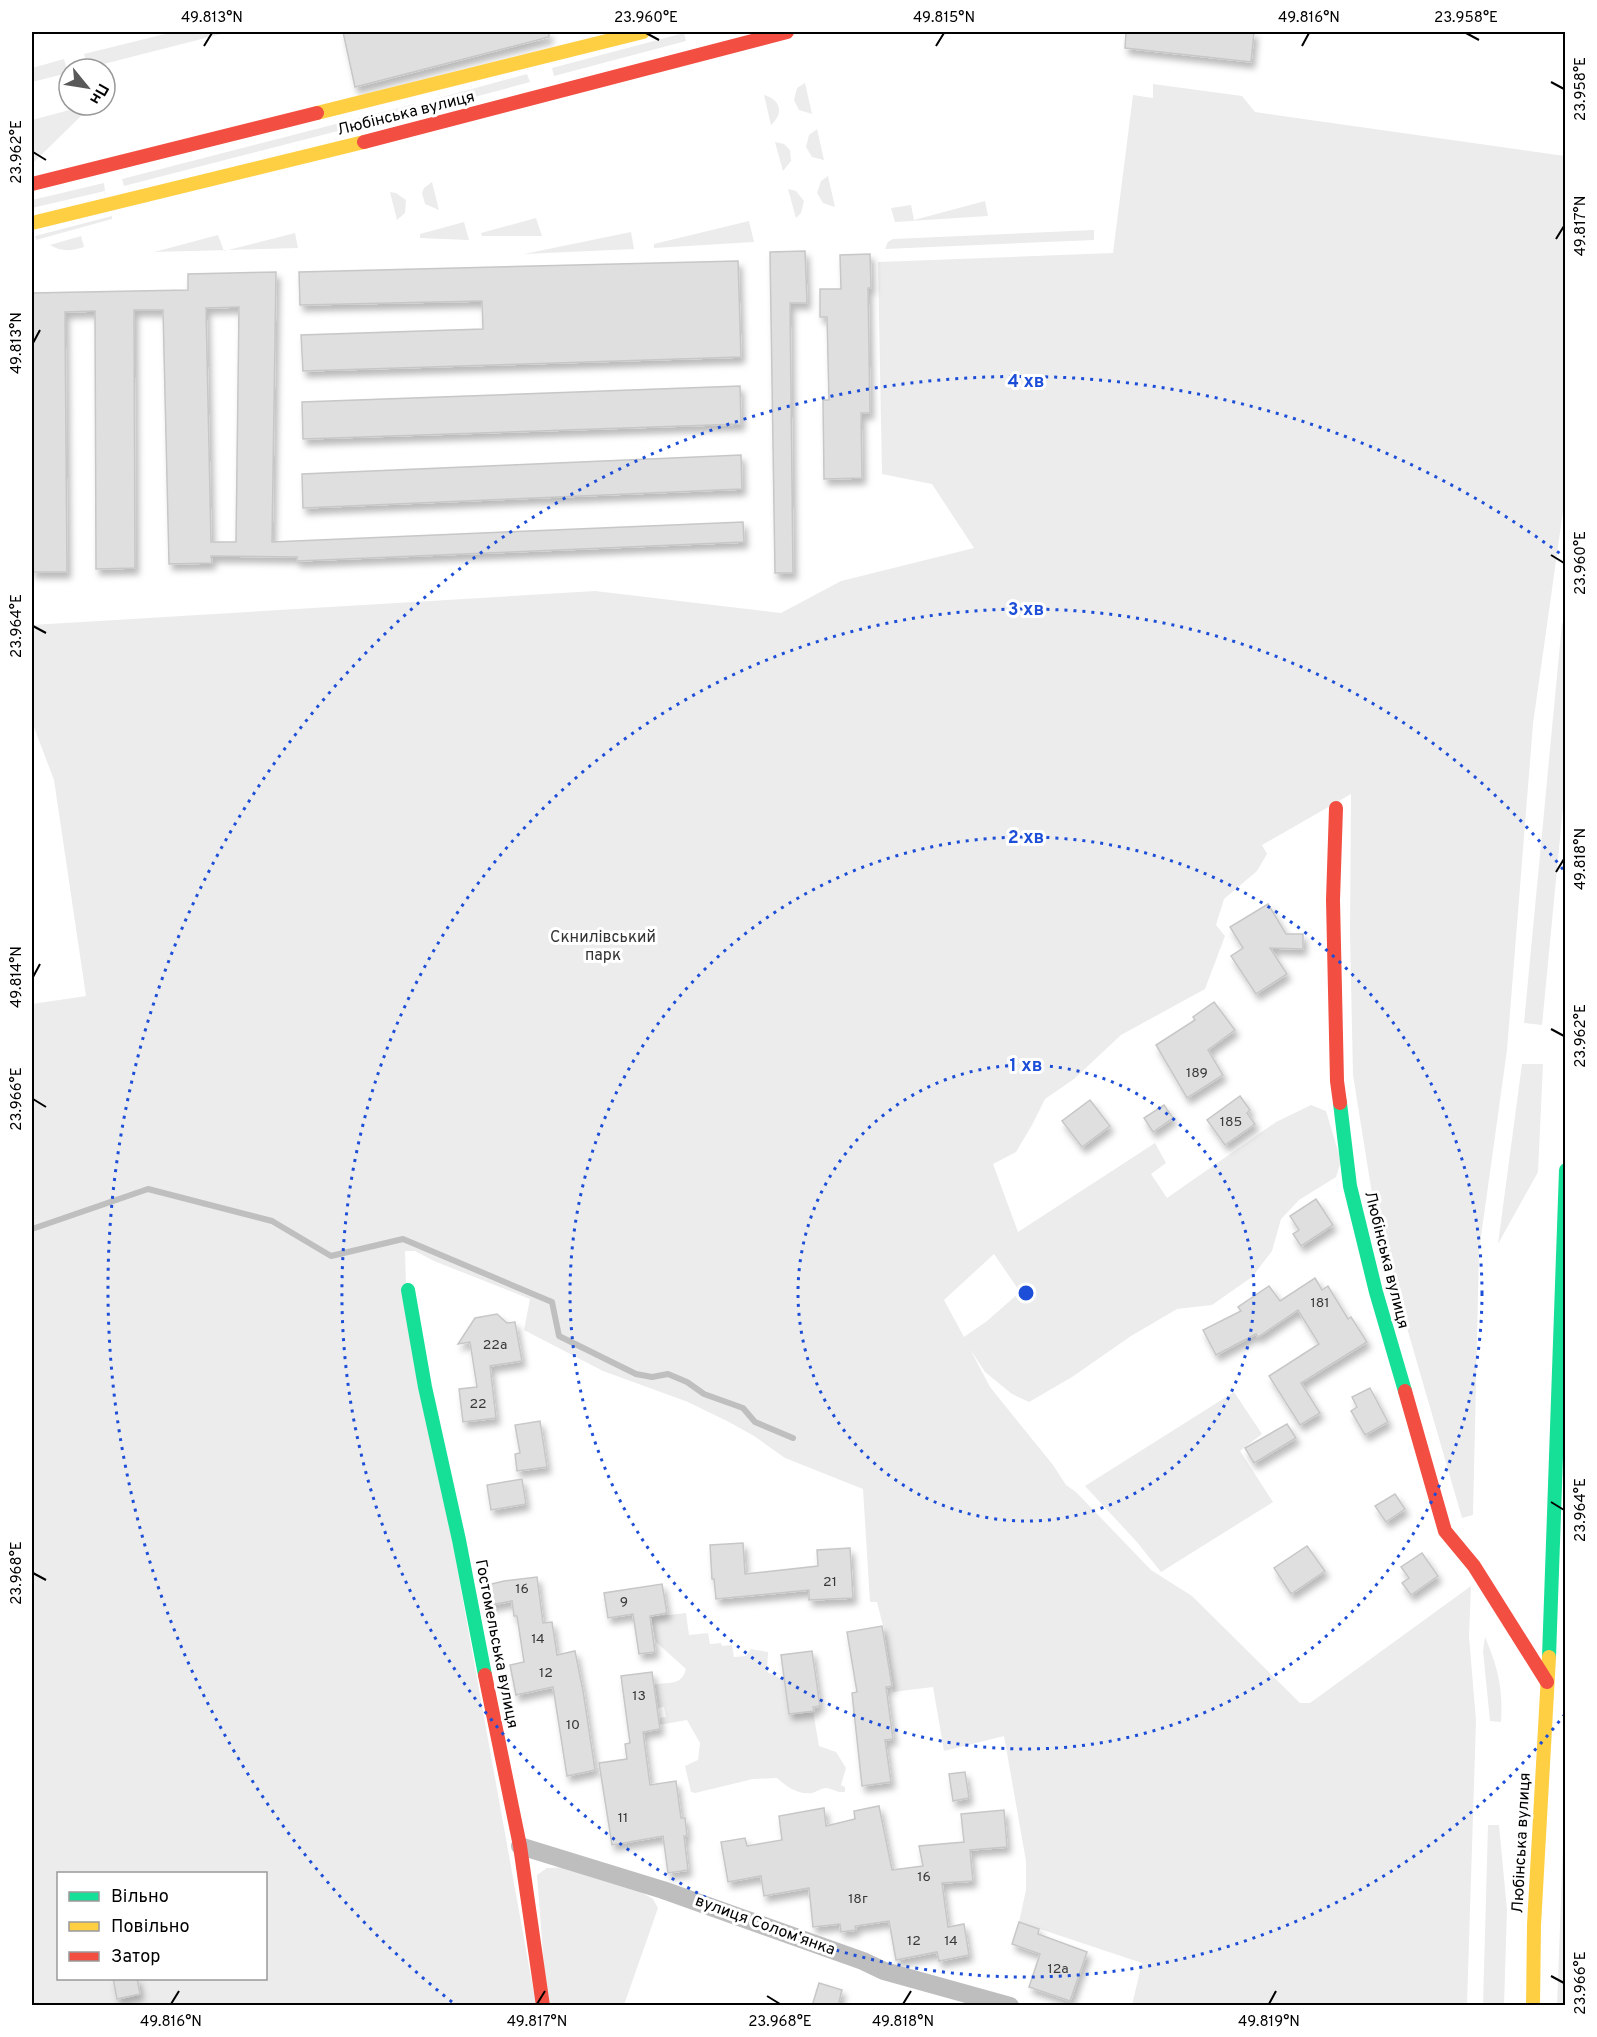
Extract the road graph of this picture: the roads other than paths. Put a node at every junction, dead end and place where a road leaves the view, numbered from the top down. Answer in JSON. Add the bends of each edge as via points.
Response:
{"nodes":[{"id":1,"x":643,"y":32,"type":"edge"},
{"id":2,"x":787,"y":32,"type":"edge"},
{"id":3,"x":32,"y":184,"type":"edge"},
{"id":4,"x":32,"y":223,"type":"edge"},
{"id":5,"x":1336,"y":808,"type":"dead end"},
{"id":6,"x":1566,"y":1170,"type":"edge"},
{"id":7,"x":408,"y":1290,"type":"dead end"},
{"id":8,"x":1560,"y":1527,"type":"edge"},
{"id":9,"x":1547,"y":1683,"type":"junction"},
{"id":10,"x":520,"y":1846,"type":"junction"},
{"id":11,"x":543,"y":2006,"type":"edge"},
{"id":12,"x":1011,"y":2006,"type":"edge"},
{"id":13,"x":1533,"y":2006,"type":"edge"}],
"edges":[{"from":1,"to":3,"type":"street","name":"Любінська вулиця"},
{"from":2,"to":4,"type":"street","name":"Любінська вулиця","via":[[433,125]]},
{"from":5,"to":9,"type":"street","name":"Любінська вулиця","via":[[1333,900],[1337,1081],[1350,1186],[1376,1292],[1445,1531],[1474,1566]]},
{"from":6,"to":8,"type":"street","name":"Любінська вулиця"},
{"from":7,"to":10,"type":"street","name":"Гостомельська вулиця"},
{"from":8,"to":9,"type":"street","name":"Любінська вулиця"},
{"from":9,"to":13,"type":"street","name":"Любінська вулиця"},
{"from":10,"to":11,"type":"street","name":"Гостомельська вулиця"},
{"from":10,"to":12,"type":"street","name":"вулиця Соломʼянка","via":[[672,1893],[884,1971]]}]}
